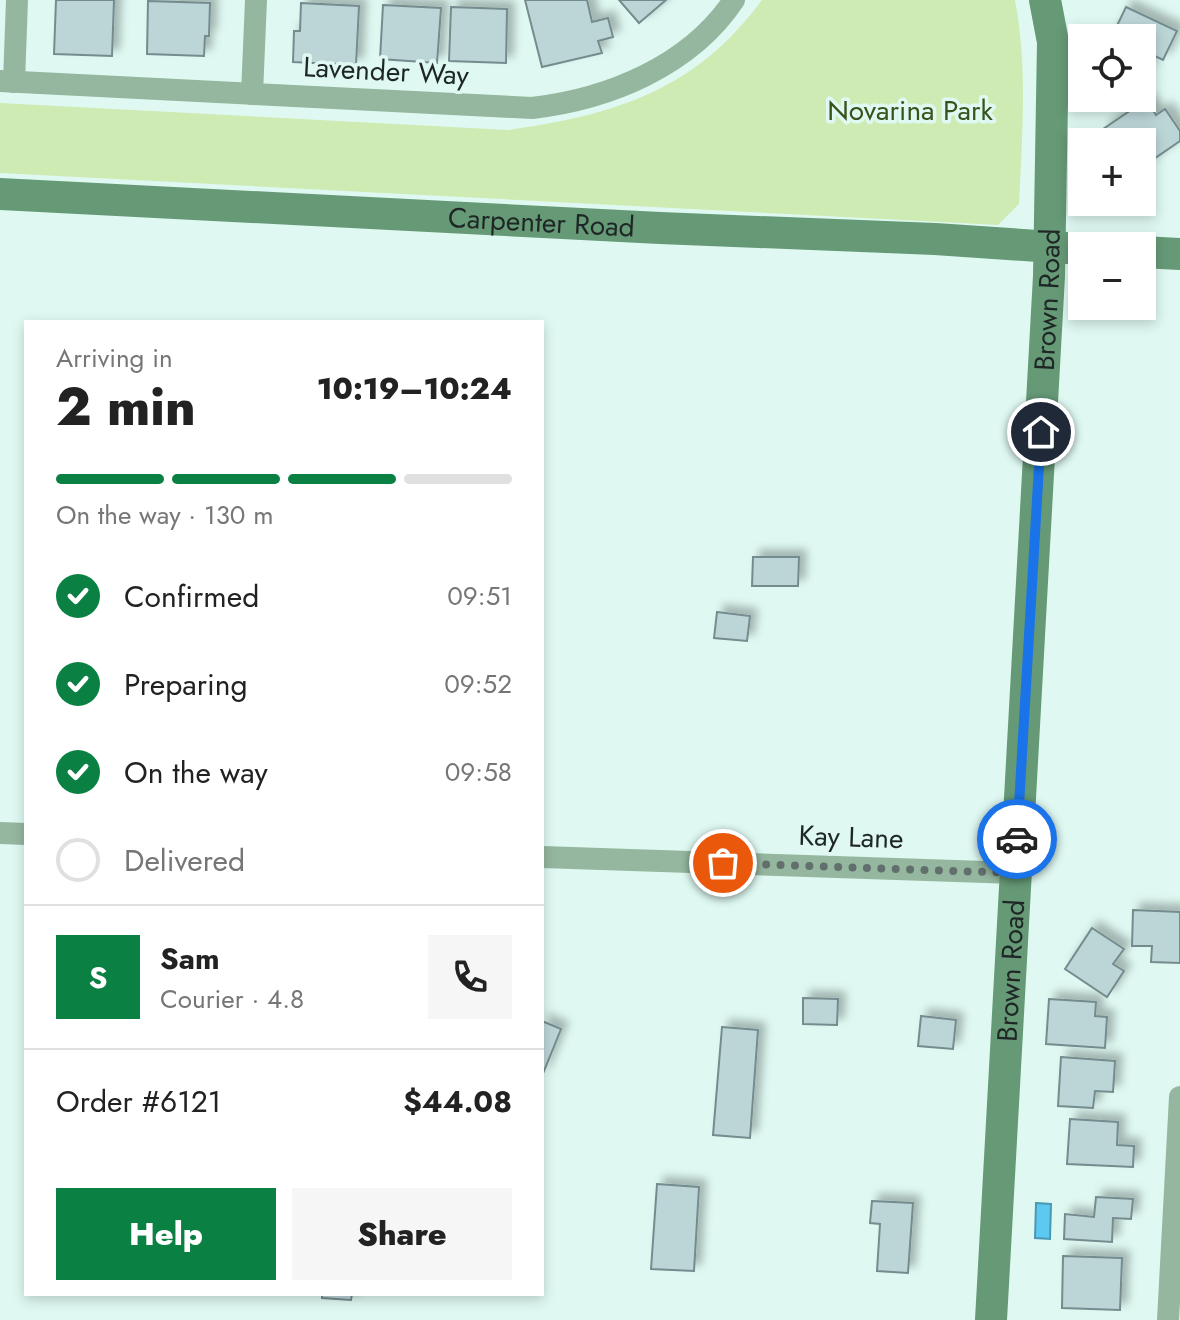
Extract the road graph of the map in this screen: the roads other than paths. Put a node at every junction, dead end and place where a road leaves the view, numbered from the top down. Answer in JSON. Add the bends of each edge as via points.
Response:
{"nodes":[{"id":1,"x":17,"y":0,"type":"edge"},
{"id":2,"x":256,"y":0,"type":"edge"},
{"id":3,"x":734,"y":0,"type":"edge"},
{"id":4,"x":1045,"y":0,"type":"edge"},
{"id":5,"x":7,"y":81,"type":"edge"},
{"id":6,"x":252,"y":94,"type":"junction"},
{"id":7,"x":0,"y":194,"type":"edge"},
{"id":8,"x":1049,"y":248,"type":"junction"},
{"id":9,"x":1068,"y":249,"type":"edge"},
{"id":10,"x":1156,"y":253,"type":"edge"},
{"id":11,"x":1180,"y":254,"type":"edge"},
{"id":12,"x":0,"y":833,"type":"edge"},
{"id":13,"x":24,"y":834,"type":"edge"},
{"id":14,"x":544,"y":857,"type":"edge"},
{"id":15,"x":1015,"y":873,"type":"junction"},
{"id":16,"x":1180,"y":1097,"type":"edge"},
{"id":17,"x":1178,"y":1168,"type":"edge"},
{"id":18,"x":991,"y":1320,"type":"edge"},
{"id":19,"x":1168,"y":1320,"type":"edge"}],
"edges":[{"from":1,"to":5,"type":"street"},
{"from":2,"to":6,"type":"street"},
{"from":3,"to":6,"type":"street","name":"Lavender Way","via":[[698,40],[660,68],[607,93],[555,105],[507,108]]},
{"from":4,"to":8,"type":"street","name":"Brown Road","via":[[1053,42]]},
{"from":5,"to":6,"type":"street","name":"Lavender Way"},
{"from":7,"to":8,"type":"street","name":"Carpenter Road"},
{"from":8,"to":9,"type":"street","name":"Carpenter Road"},
{"from":8,"to":15,"type":"street","name":"Brown Road"},
{"from":10,"to":11,"type":"street"},
{"from":12,"to":13,"type":"street"},
{"from":14,"to":15,"type":"street","name":"Kay Lane"},
{"from":15,"to":18,"type":"street","name":"Brown Road"},
{"from":16,"to":17,"type":"street"},
{"from":17,"to":19,"type":"street"}]}
